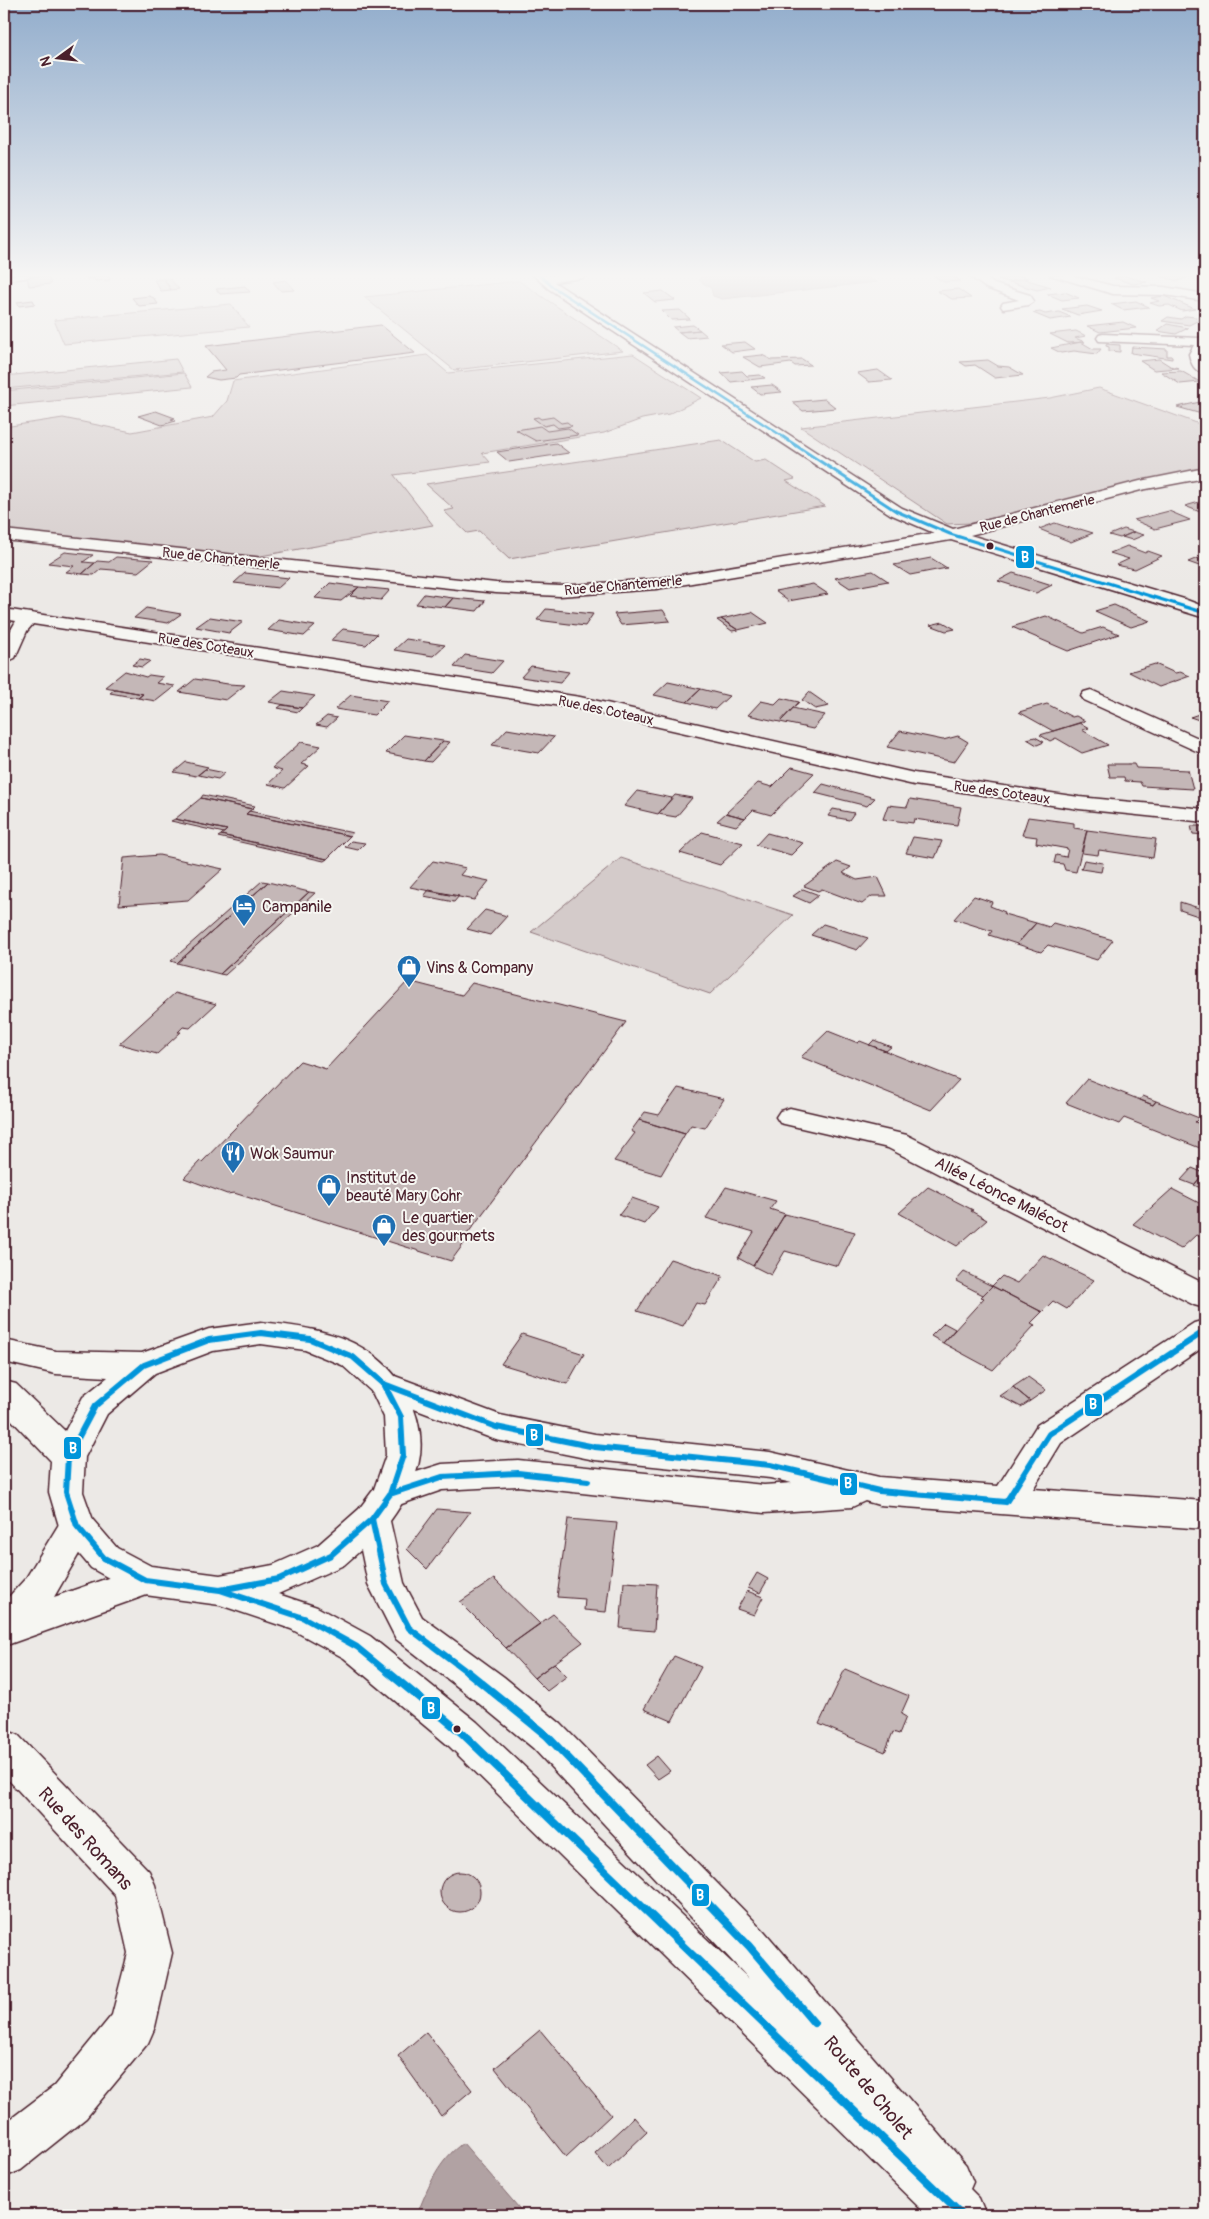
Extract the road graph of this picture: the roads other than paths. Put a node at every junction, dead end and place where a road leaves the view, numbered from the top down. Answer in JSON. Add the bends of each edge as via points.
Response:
{"nodes":[{"id":1,"x":695,"y":379,"type":"edge"},
{"id":2,"x":1205,"y":474,"type":"edge"},
{"id":3,"x":4,"y":534,"type":"edge"},
{"id":4,"x":950,"y":534,"type":"junction"},
{"id":5,"x":1205,"y":613,"type":"edge"},
{"id":6,"x":4,"y":614,"type":"edge"},
{"id":7,"x":29,"y":618,"type":"junction"},
{"id":8,"x":4,"y":657,"type":"edge"},
{"id":9,"x":1091,"y":696,"type":"dead end"},
{"id":10,"x":1205,"y":749,"type":"edge"},
{"id":11,"x":1205,"y":816,"type":"edge"},
{"id":12,"x":790,"y":1117,"type":"dead end"},
{"id":13,"x":1205,"y":1297,"type":"edge"},
{"id":14,"x":1205,"y":1331,"type":"edge"},
{"id":15,"x":4,"y":1351,"type":"edge"},
{"id":16,"x":144,"y":1365,"type":"junction"},
{"id":17,"x":384,"y":1384,"type":"junction"},
{"id":18,"x":4,"y":1393,"type":"edge"},
{"id":19,"x":68,"y":1456,"type":"junction"},
{"id":20,"x":879,"y":1491,"type":"junction"},
{"id":21,"x":1006,"y":1502,"type":"junction"},
{"id":22,"x":381,"y":1507,"type":"junction"},
{"id":23,"x":1205,"y":1515,"type":"edge"},
{"id":24,"x":77,"y":1526,"type":"junction"},
{"id":25,"x":145,"y":1580,"type":"junction"},
{"id":26,"x":220,"y":1590,"type":"junction"},
{"id":27,"x":4,"y":1628,"type":"edge"},
{"id":28,"x":4,"y":1748,"type":"edge"},
{"id":29,"x":4,"y":2153,"type":"edge"},
{"id":30,"x":962,"y":2215,"type":"edge"},
{"id":31,"x":978,"y":2215,"type":"edge"}],
"edges":[{"from":1,"to":4,"type":"street","via":[[896,510]]},
{"from":2,"to":4,"type":"street","name":"Rue de Chantemerle","via":[[1140,486]]},
{"from":3,"to":4,"type":"street","name":"Rue de Chantemerle","via":[[496,588],[560,591],[656,584]]},
{"from":4,"to":5,"type":"street"},
{"from":6,"to":7,"type":"street","name":"Rue des Coteaux"},
{"from":7,"to":8,"type":"street","via":[[18,630]]},
{"from":7,"to":11,"type":"street","name":"Rue des Coteaux","via":[[580,703],[914,779],[1079,803]]},
{"from":9,"to":10,"type":"street"},
{"from":12,"to":13,"type":"street","name":"Allée Léonce Malécot","via":[[897,1141]]},
{"from":14,"to":21,"type":"street","via":[[1049,1434]]},
{"from":15,"to":16,"type":"street","via":[[28,1359],[89,1366]]},
{"from":16,"to":17,"type":"street","via":[[209,1340],[261,1334],[310,1340],[353,1357]]},
{"from":16,"to":19,"type":"street","via":[[96,1406]]},
{"from":17,"to":20,"type":"street","via":[[496,1427],[595,1448],[770,1465]]},
{"from":17,"to":22,"type":"street","via":[[401,1417],[403,1455]]},
{"from":18,"to":19,"type":"street"},
{"from":19,"to":24,"type":"street","via":[[66,1492]]},
{"from":20,"to":21,"type":"street"},
{"from":20,"to":22,"type":"street","via":[[764,1500],[518,1473],[442,1477]]},
{"from":21,"to":23,"type":"street"},
{"from":22,"to":26,"type":"street","via":[[331,1554],[278,1579]]},
{"from":22,"to":31,"type":"street","name":"Route de Cholet","via":[[386,1584],[409,1628],[548,1736],[749,1946]]},
{"from":24,"to":25,"type":"street","via":[[104,1558]]},
{"from":24,"to":27,"type":"street","via":[[39,1589]]},
{"from":25,"to":26,"type":"street"},
{"from":25,"to":27,"type":"street"},
{"from":26,"to":30,"type":"street","name":"Route de Cholet","via":[[304,1618],[357,1647],[462,1734]]},
{"from":28,"to":29,"type":"street","name":"Rue des Romans","via":[[134,1885],[150,1953],[132,2027],[70,2102]]}]}
